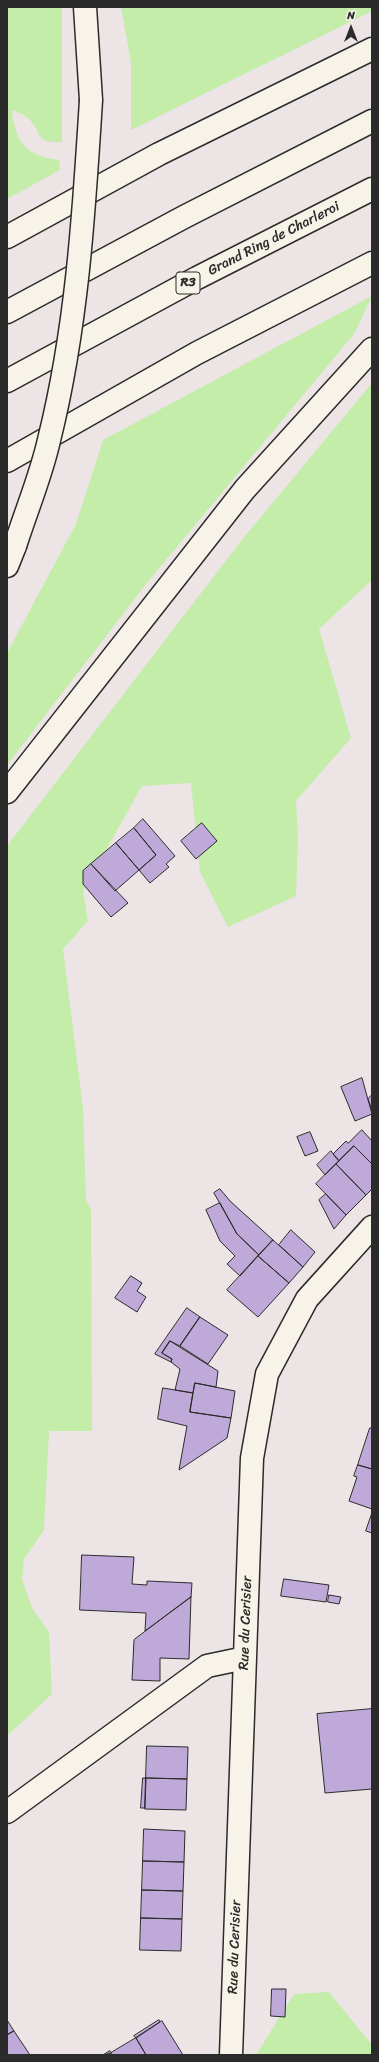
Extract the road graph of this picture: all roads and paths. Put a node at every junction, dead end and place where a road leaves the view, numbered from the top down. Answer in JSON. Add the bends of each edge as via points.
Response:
{"nodes":[{"id":1,"x":85,"y":7,"type":"edge"},
{"id":2,"x":372,"y":49,"type":"edge"},
{"id":3,"x":372,"y":121,"type":"edge"},
{"id":4,"x":372,"y":189,"type":"edge"},
{"id":5,"x":7,"y":237,"type":"edge"},
{"id":6,"x":372,"y":263,"type":"edge"},
{"id":7,"x":7,"y":312,"type":"edge"},
{"id":8,"x":372,"y":348,"type":"edge"},
{"id":9,"x":7,"y":381,"type":"edge"},
{"id":10,"x":7,"y":461,"type":"edge"},
{"id":11,"x":11,"y":556,"type":"edge"},
{"id":12,"x":7,"y":792,"type":"edge"},
{"id":13,"x":372,"y":1227,"type":"edge"},
{"id":14,"x":245,"y":1658,"type":"junction"},
{"id":15,"x":7,"y":1812,"type":"edge"},
{"id":16,"x":231,"y":2055,"type":"edge"}],
"edges":[{"from":1,"to":11,"type":"main road","bridge":true,"via":[[91,100],[83,223],[70,332],[49,440]]},
{"from":2,"to":5,"type":"main road","via":[[159,154]]},
{"from":3,"to":7,"type":"main road","via":[[184,217]]},
{"from":4,"to":9,"type":"main road","name":"Grand Ring de Charleroi","number":"R3","via":[[197,278]]},
{"from":6,"to":10,"type":"main road","via":[[197,352]]},
{"from":8,"to":12,"type":"main road","via":[[245,489]]},
{"from":13,"to":14,"type":"main road","name":"Rue du Cerisier","via":[[307,1299],[267,1374],[252,1458]]},
{"from":14,"to":15,"type":"main road","via":[[208,1666]]},
{"from":14,"to":16,"type":"main road","name":"Rue du Cerisier"}]}
